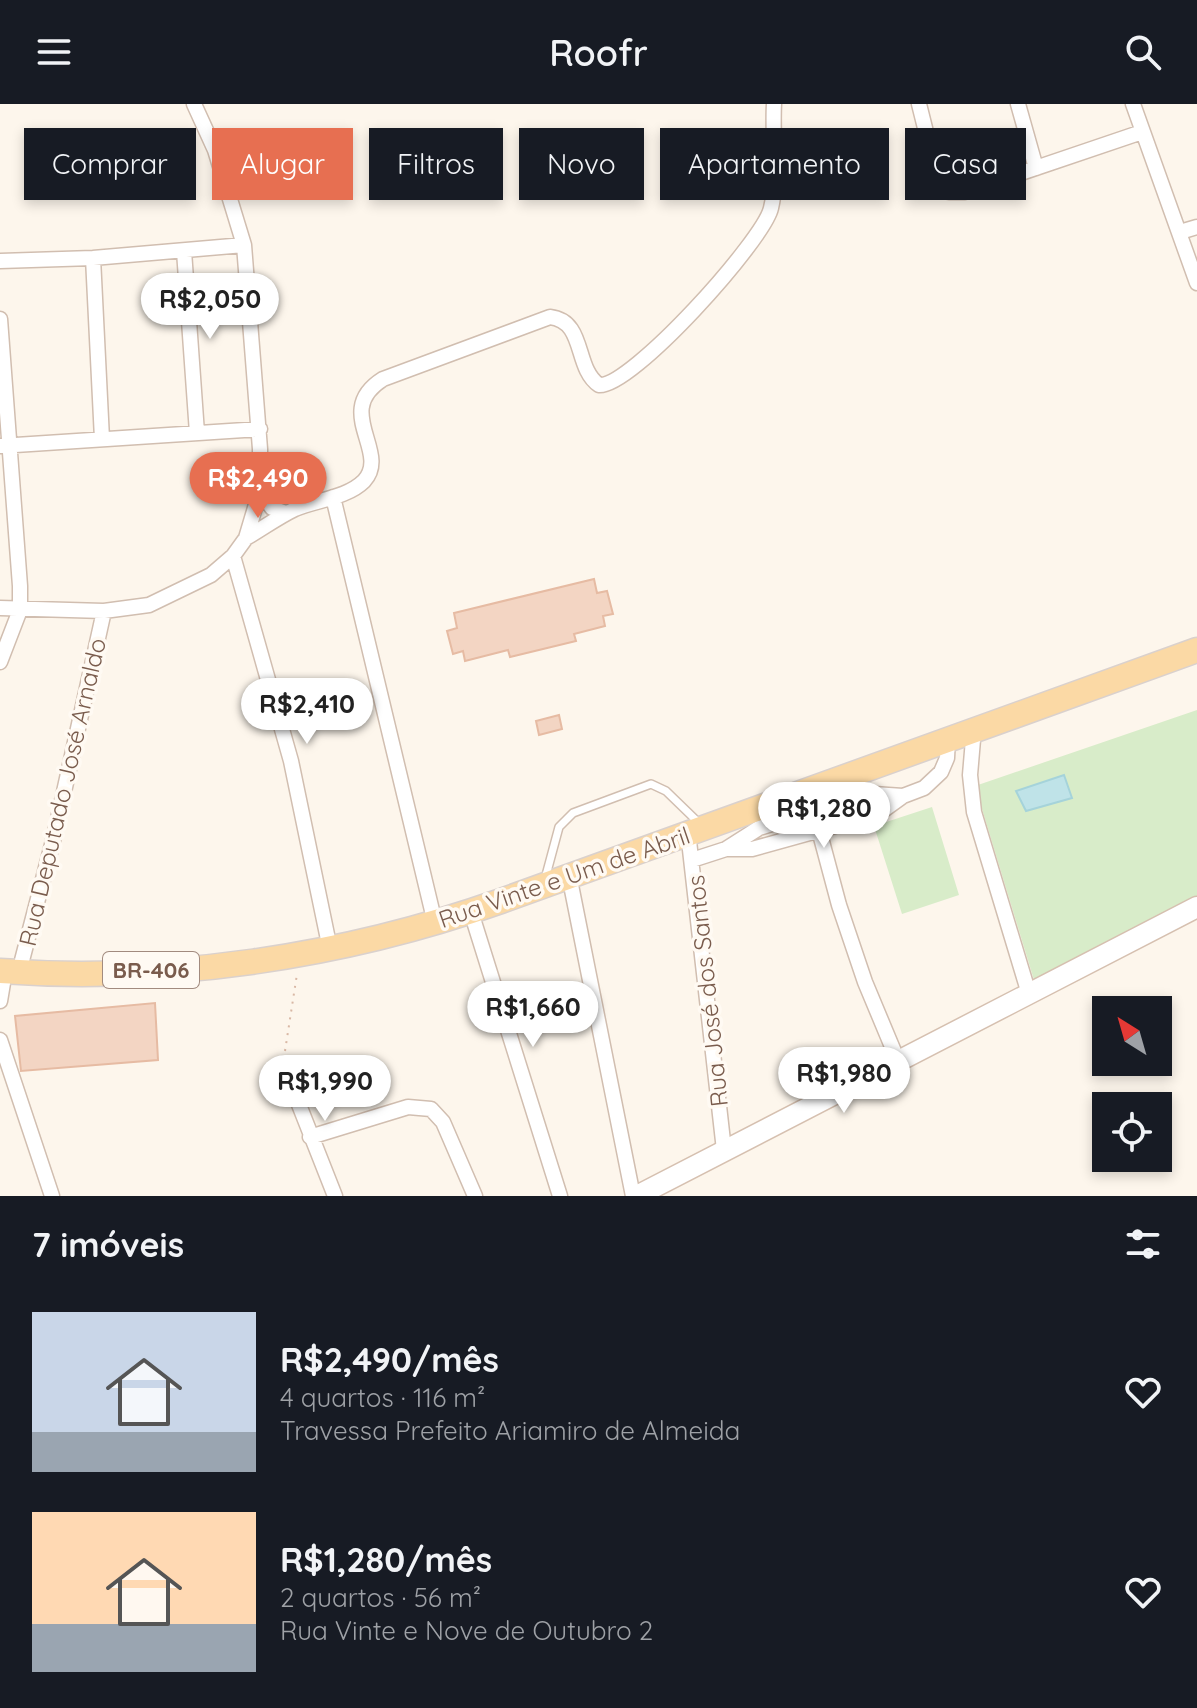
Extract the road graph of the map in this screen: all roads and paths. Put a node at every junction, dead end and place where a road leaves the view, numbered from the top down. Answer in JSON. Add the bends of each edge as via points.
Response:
{"nodes":[{"id":1,"x":194,"y":104,"type":"edge"},
{"id":2,"x":774,"y":104,"type":"edge"},
{"id":3,"x":919,"y":104,"type":"edge"},
{"id":4,"x":1018,"y":104,"type":"edge"},
{"id":5,"x":1133,"y":104,"type":"edge"},
{"id":6,"x":1142,"y":132,"type":"junction"},
{"id":7,"x":1036,"y":168,"type":"junction"},
{"id":8,"x":1197,"y":227,"type":"edge"},
{"id":9,"x":1180,"y":232,"type":"junction"},
{"id":10,"x":244,"y":245,"type":"junction"},
{"id":11,"x":184,"y":251,"type":"junction"},
{"id":12,"x":93,"y":258,"type":"junction"},
{"id":13,"x":0,"y":261,"type":"edge"},
{"id":14,"x":1197,"y":283,"type":"edge"},
{"id":15,"x":0,"y":319,"type":"edge"},
{"id":16,"x":260,"y":429,"type":"junction"},
{"id":17,"x":197,"y":433,"type":"junction"},
{"id":18,"x":102,"y":439,"type":"junction"},
{"id":19,"x":6,"y":446,"type":"edge"},
{"id":20,"x":260,"y":491,"type":"junction"},
{"id":21,"x":333,"y":497,"type":"junction"},
{"id":22,"x":286,"y":513,"type":"junction"},
{"id":23,"x":246,"y":538,"type":"junction"},
{"id":24,"x":233,"y":556,"type":"junction"},
{"id":25,"x":0,"y":608,"type":"edge"},
{"id":26,"x":20,"y":610,"type":"junction"},
{"id":27,"x":104,"y":611,"type":"junction"},
{"id":28,"x":1197,"y":650,"type":"edge"},
{"id":29,"x":1,"y":657,"type":"edge"},
{"id":30,"x":974,"y":728,"type":"junction"},
{"id":31,"x":948,"y":738,"type":"junction"},
{"id":32,"x":903,"y":796,"type":"junction"},
{"id":33,"x":810,"y":800,"type":"junction"},
{"id":34,"x":696,"y":830,"type":"junction"},
{"id":35,"x":818,"y":832,"type":"junction"},
{"id":36,"x":726,"y":849,"type":"junction"},
{"id":37,"x":692,"y":860,"type":"junction"},
{"id":38,"x":569,"y":875,"type":"junction"},
{"id":39,"x":544,"y":885,"type":"junction"},
{"id":40,"x":1197,"y":907,"type":"edge"},
{"id":41,"x":471,"y":912,"type":"junction"},
{"id":42,"x":435,"y":923,"type":"junction"},
{"id":43,"x":330,"y":949,"type":"junction"},
{"id":44,"x":301,"y":955,"type":"junction"},
{"id":45,"x":8,"y":971,"type":"edge"},
{"id":46,"x":1029,"y":994,"type":"junction"},
{"id":47,"x":0,"y":1001,"type":"edge"},
{"id":48,"x":0,"y":1040,"type":"edge"},
{"id":49,"x":898,"y":1061,"type":"junction"},
{"id":50,"x":283,"y":1064,"type":"joint"},
{"id":51,"x":310,"y":1137,"type":"junction"},
{"id":52,"x":724,"y":1150,"type":"junction"},
{"id":53,"x":52,"y":1196,"type":"edge"},
{"id":54,"x":335,"y":1196,"type":"edge"},
{"id":55,"x":475,"y":1196,"type":"edge"},
{"id":56,"x":560,"y":1196,"type":"edge"},
{"id":57,"x":635,"y":1196,"type":"edge"}],
"edges":[{"from":1,"to":10,"type":"street","via":[[215,150]]},
{"from":2,"to":21,"type":"street","via":[[772,204],[765,221],[677,329],[638,367],[599,385],[587,374],[571,328],[550,317],[383,379],[368,391],[361,406],[368,474]]},
{"from":3,"to":7,"type":"street","via":[[945,190],[965,192]]},
{"from":4,"to":7,"type":"street"},
{"from":5,"to":6,"type":"street"},
{"from":6,"to":7,"type":"street"},
{"from":6,"to":9,"type":"street"},
{"from":8,"to":9,"type":"street"},
{"from":9,"to":14,"type":"street"},
{"from":10,"to":11,"type":"street"},
{"from":10,"to":16,"type":"street"},
{"from":11,"to":12,"type":"street"},
{"from":11,"to":17,"type":"street"},
{"from":12,"to":13,"type":"street"},
{"from":12,"to":18,"type":"street"},
{"from":15,"to":19,"type":"street"},
{"from":16,"to":17,"type":"street"},
{"from":16,"to":20,"type":"street"},
{"from":17,"to":18,"type":"street"},
{"from":18,"to":19,"type":"street"},
{"from":19,"to":26,"type":"street"},
{"from":20,"to":22,"type":"street","via":[[272,508]]},
{"from":20,"to":23,"type":"street"},
{"from":21,"to":22,"type":"street"},
{"from":21,"to":42,"type":"street"},
{"from":22,"to":23,"type":"street"},
{"from":23,"to":24,"type":"street"},
{"from":24,"to":27,"type":"street","via":[[211,575],[171,596]]},
{"from":24,"to":43,"type":"street","via":[[291,761]]},
{"from":25,"to":26,"type":"street"},
{"from":26,"to":27,"type":"street"},
{"from":26,"to":29,"type":"street"},
{"from":27,"to":45,"type":"street","name":"Rua Deputado José Arnaldo","via":[[54,837]]},
{"from":28,"to":30,"type":"main road","name":"Rua Vinte e Um de Abril","number":"BR-406"},
{"from":30,"to":31,"type":"main road","name":"Rua Vinte e Um de Abril","number":"BR-406"},
{"from":30,"to":46,"type":"street","via":[[974,812]]},
{"from":31,"to":32,"type":"street","via":[[941,772],[924,788]]},
{"from":31,"to":33,"type":"main road","name":"Rua Vinte e Um de Abril","number":"BR-406"},
{"from":32,"to":33,"type":"street"},
{"from":32,"to":35,"type":"street","via":[[878,814]]},
{"from":33,"to":34,"type":"main road","name":"Rua Vinte e Um de Abril","number":"BR-406"},
{"from":33,"to":35,"type":"street"},
{"from":33,"to":36,"type":"street"},
{"from":34,"to":37,"type":"street","name":"Rua José dos Santos"},
{"from":34,"to":38,"type":"main road","name":"Rua Vinte e Um de Abril","number":"BR-406"},
{"from":34,"to":39,"type":"lane","via":[[666,791],[651,784],[564,819]]},
{"from":35,"to":36,"type":"street","via":[[752,849]]},
{"from":35,"to":49,"type":"street","via":[[865,982]]},
{"from":36,"to":37,"type":"street"},
{"from":37,"to":52,"type":"street","name":"Rua José dos Santos"},
{"from":38,"to":39,"type":"main road","name":"Rua Vinte e Um de Abril","number":"BR-406"},
{"from":38,"to":57,"type":"street"},
{"from":39,"to":41,"type":"main road","name":"Rua Vinte e Um de Abril","number":"BR-406"},
{"from":40,"to":46,"type":"street"},
{"from":41,"to":42,"type":"main road","name":"Rua Vinte e Um de Abril","number":"BR-406"},
{"from":41,"to":56,"type":"street"},
{"from":42,"to":43,"type":"main road","name":"Rua Vinte e Um de Abril","number":"BR-406"},
{"from":43,"to":44,"type":"main road","name":"Rua Vinte e Um de Abril","number":"BR-406"},
{"from":44,"to":45,"type":"main road","name":"Rua Vinte e Um de Abril","number":"BR-406","via":[[138,971]]},
{"from":44,"to":50,"type":"path"},
{"from":45,"to":47,"type":"street","name":"Rua Deputado José Arnaldo"},
{"from":46,"to":49,"type":"street"},
{"from":48,"to":53,"type":"street"},
{"from":49,"to":52,"type":"street"},
{"from":50,"to":51,"type":"street"},
{"from":51,"to":54,"type":"street"},
{"from":51,"to":55,"type":"street","via":[[408,1107],[431,1109],[443,1122]]},
{"from":52,"to":57,"type":"street"}]}
